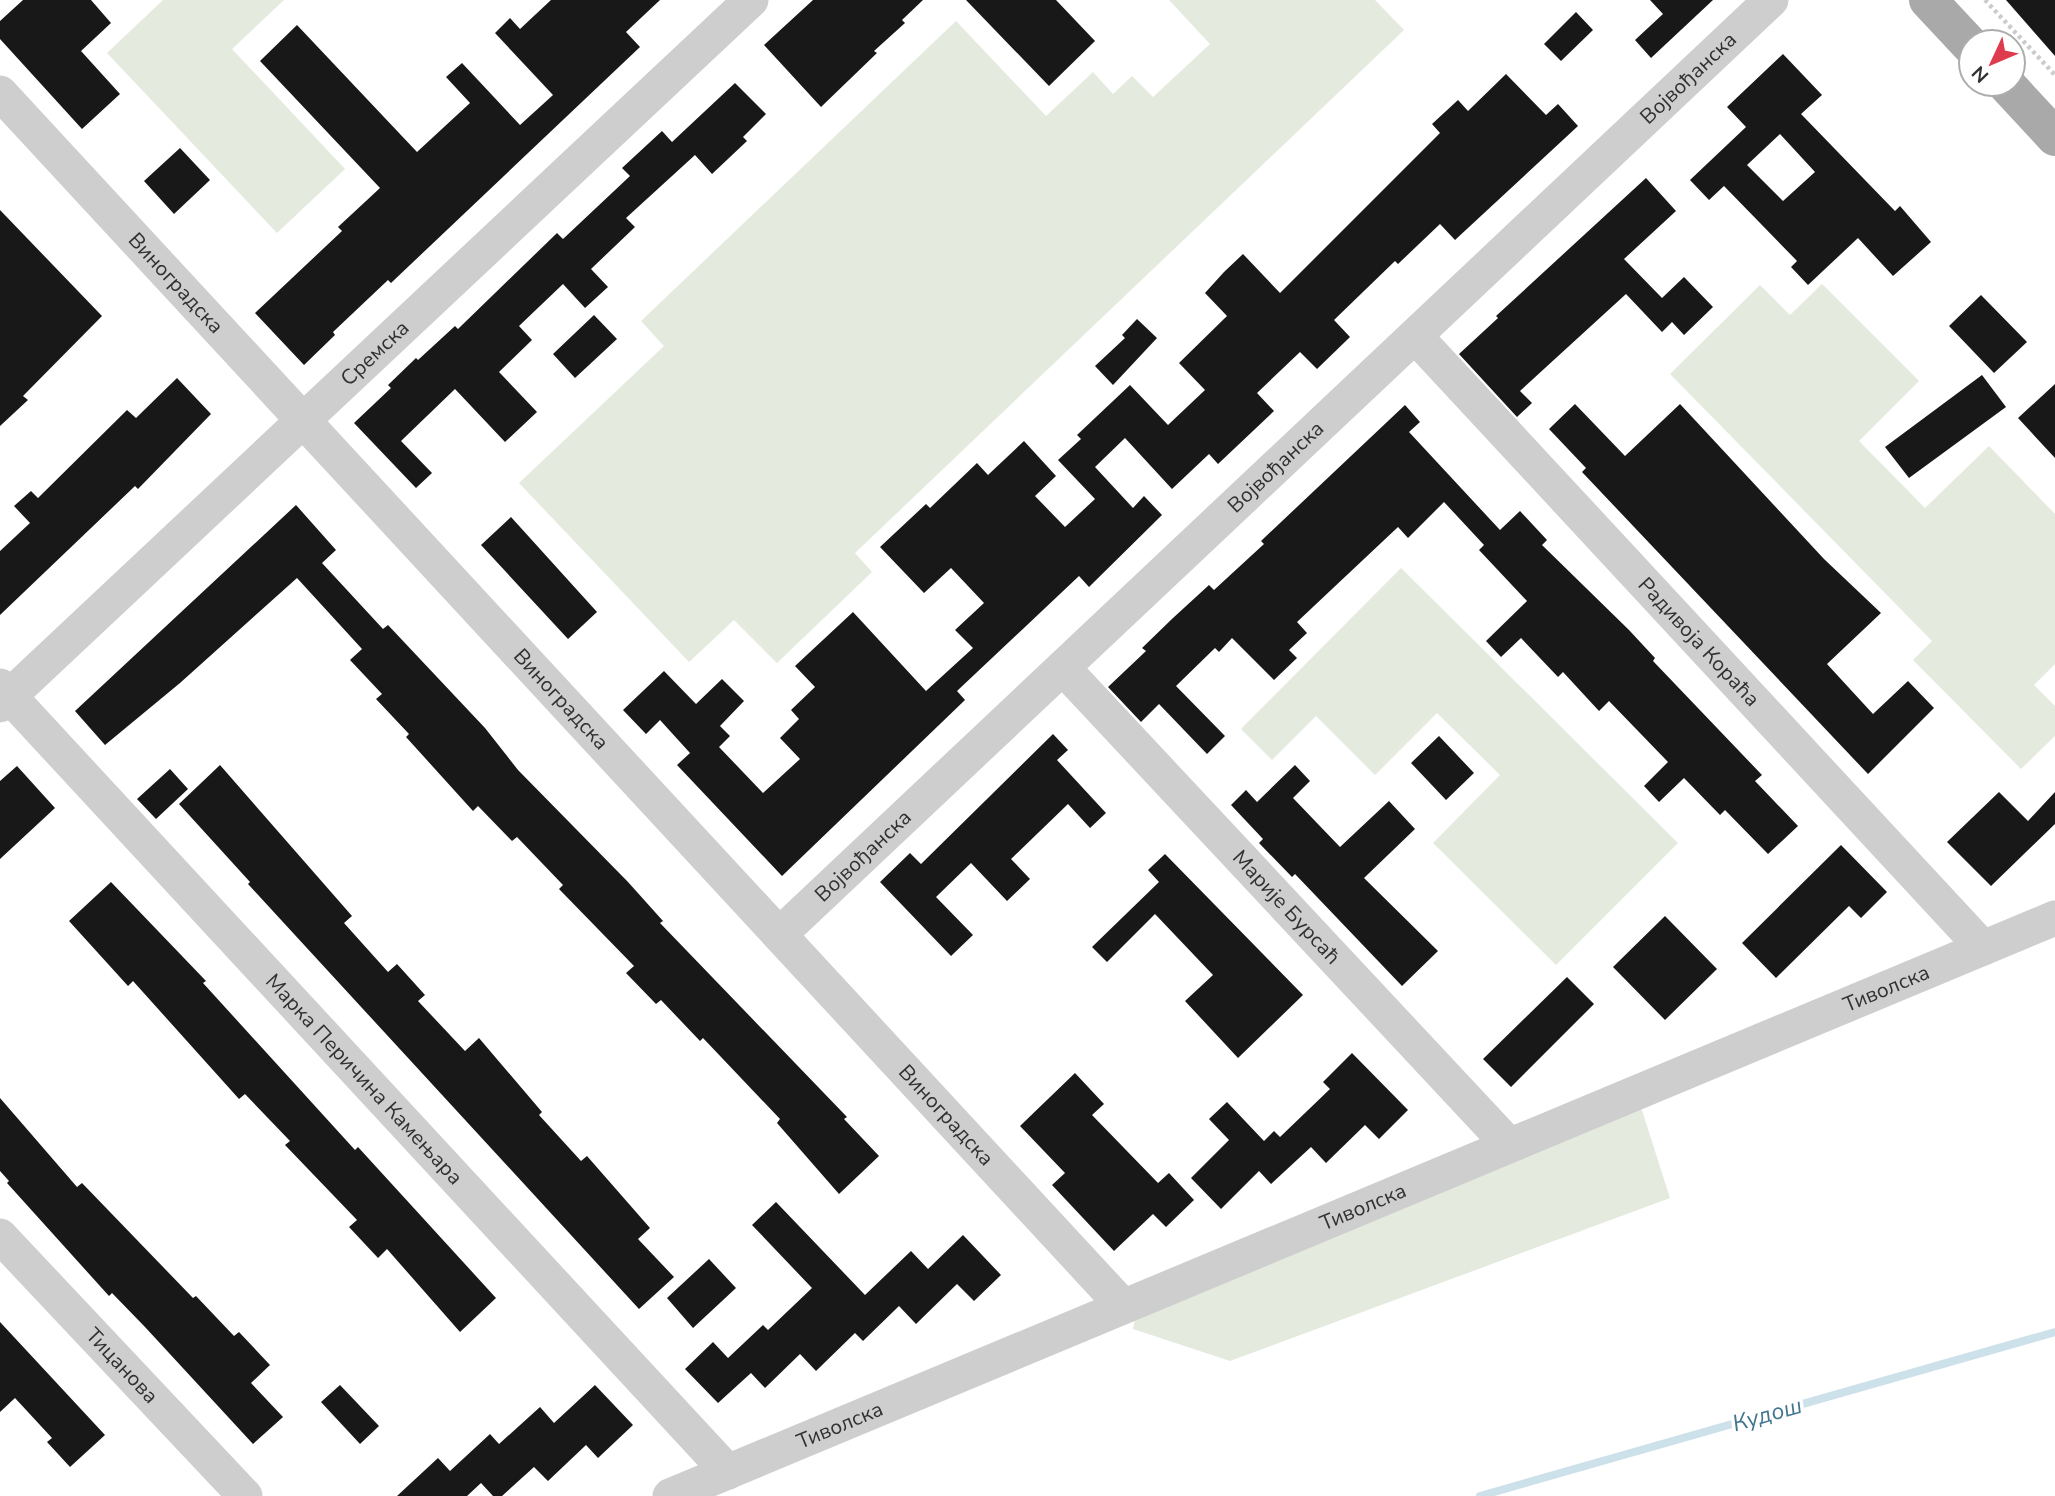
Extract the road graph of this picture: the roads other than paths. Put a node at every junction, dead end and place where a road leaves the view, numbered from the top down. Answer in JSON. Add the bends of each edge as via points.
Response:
{"nodes":[{"id":1,"x":751,"y":0,"type":"edge"},
{"id":2,"x":1771,"y":0,"type":"edge"},
{"id":3,"x":1928,"y":0,"type":"edge"},
{"id":4,"x":1957,"y":31,"type":"edge"},
{"id":5,"x":0,"y":93,"type":"edge"},
{"id":6,"x":2019,"y":98,"type":"edge"},
{"id":7,"x":2055,"y":138,"type":"edge"},
{"id":8,"x":1416,"y":337,"type":"junction"},
{"id":9,"x":305,"y":422,"type":"junction"},
{"id":10,"x":1064,"y":670,"type":"junction"},
{"id":11,"x":3,"y":695,"type":"edge"},
{"id":12,"x":2055,"y":918,"type":"edge"},
{"id":13,"x":780,"y":934,"type":"junction"},
{"id":14,"x":1983,"y":947,"type":"junction"},
{"id":15,"x":1509,"y":1144,"type":"junction"},
{"id":16,"x":0,"y":1236,"type":"edge"},
{"id":17,"x":1122,"y":1305,"type":"junction"},
{"id":18,"x":728,"y":1472,"type":"junction"},
{"id":19,"x":245,"y":1496,"type":"edge"},
{"id":20,"x":670,"y":1496,"type":"edge"}],
"edges":[{"from":1,"to":9,"type":"street","name":"Сремска"},
{"from":2,"to":8,"type":"street","name":"Војвођанска"},
{"from":3,"to":4,"type":"main road"},
{"from":5,"to":9,"type":"street","name":"Виноградска"},
{"from":6,"to":7,"type":"main road"},
{"from":8,"to":10,"type":"street","name":"Војвођанска"},
{"from":8,"to":14,"type":"street","name":"Радивоја Кораћа"},
{"from":9,"to":11,"type":"street","name":"Сремска"},
{"from":9,"to":13,"type":"street","name":"Виноградска"},
{"from":10,"to":13,"type":"street","name":"Војвођанска"},
{"from":10,"to":15,"type":"street","name":"Марије Бурсаћ"},
{"from":11,"to":18,"type":"street","name":"Марка Перичина Камењара"},
{"from":12,"to":14,"type":"street","name":"Тиволска"},
{"from":13,"to":17,"type":"street","name":"Виноградска"},
{"from":14,"to":15,"type":"street","name":"Тиволска"},
{"from":15,"to":17,"type":"street","name":"Тиволска"},
{"from":16,"to":19,"type":"street","name":"Тицанова"},
{"from":17,"to":18,"type":"street","name":"Тиволска"},
{"from":18,"to":20,"type":"street","name":"Тиволска"}]}
